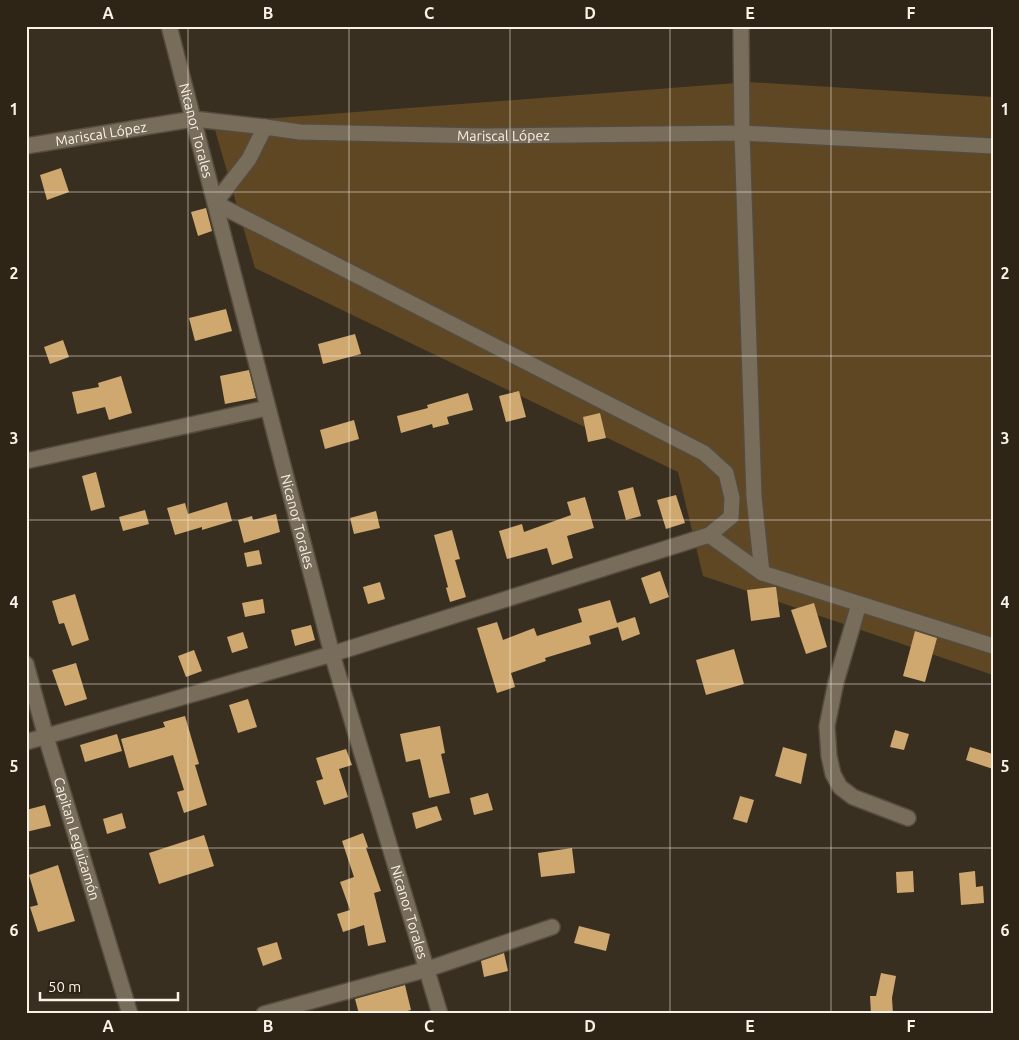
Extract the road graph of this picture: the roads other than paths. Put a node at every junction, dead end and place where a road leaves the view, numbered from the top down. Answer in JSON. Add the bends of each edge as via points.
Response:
{"nodes":[{"id":1,"x":170,"y":26,"type":"edge"},
{"id":2,"x":740,"y":26,"type":"edge"},
{"id":3,"x":194,"y":119,"type":"junction"},
{"id":4,"x":265,"y":127,"type":"junction"},
{"id":5,"x":742,"y":133,"type":"junction"},
{"id":6,"x":26,"y":146,"type":"edge"},
{"id":7,"x":993,"y":146,"type":"edge"},
{"id":8,"x":215,"y":203,"type":"junction"},
{"id":9,"x":268,"y":408,"type":"junction"},
{"id":10,"x":26,"y":461,"type":"edge"},
{"id":11,"x":731,"y":517,"type":"junction"},
{"id":12,"x":756,"y":522,"type":"junction"},
{"id":13,"x":709,"y":535,"type":"junction"},
{"id":14,"x":762,"y":573,"type":"junction"},
{"id":15,"x":859,"y":604,"type":"junction"},
{"id":16,"x":993,"y":646,"type":"edge"},
{"id":17,"x":332,"y":654,"type":"junction"},
{"id":18,"x":26,"y":664,"type":"edge"},
{"id":19,"x":46,"y":737,"type":"junction"},
{"id":20,"x":26,"y":742,"type":"edge"},
{"id":21,"x":908,"y":818,"type":"dead end"},
{"id":22,"x":552,"y":927,"type":"dead end"},
{"id":23,"x":428,"y":969,"type":"junction"},
{"id":24,"x":130,"y":1014,"type":"edge"},
{"id":25,"x":264,"y":1014,"type":"edge"},
{"id":26,"x":440,"y":1014,"type":"edge"}],
"edges":[{"from":1,"to":3,"type":"street","name":"Nicanor Torales"},
{"from":2,"to":5,"type":"street"},
{"from":3,"to":4,"type":"street","name":"Mariscal López"},
{"from":3,"to":6,"type":"street","name":"Mariscal López"},
{"from":3,"to":8,"type":"street","name":"Nicanor Torales"},
{"from":4,"to":5,"type":"street","name":"Mariscal López","via":[[300,132],[483,136]]},
{"from":4,"to":8,"type":"street","via":[[249,159]]},
{"from":5,"to":7,"type":"street","name":"Mariscal López"},
{"from":5,"to":12,"type":"street"},
{"from":8,"to":9,"type":"street","name":"Nicanor Torales"},
{"from":8,"to":11,"type":"street","via":[[704,453],[726,473],[732,498]]},
{"from":9,"to":10,"type":"street"},
{"from":9,"to":17,"type":"street","name":"Nicanor Torales"},
{"from":11,"to":12,"type":"street"},
{"from":11,"to":13,"type":"street"},
{"from":12,"to":14,"type":"street"},
{"from":13,"to":14,"type":"street"},
{"from":13,"to":17,"type":"street"},
{"from":14,"to":15,"type":"street"},
{"from":15,"to":16,"type":"street"},
{"from":15,"to":21,"type":"street","via":[[827,726],[833,774],[840,787],[853,797]]},
{"from":17,"to":19,"type":"street"},
{"from":17,"to":23,"type":"street","name":"Nicanor Torales"},
{"from":18,"to":19,"type":"street","name":"Capitan Leguizamón"},
{"from":19,"to":20,"type":"street"},
{"from":19,"to":24,"type":"street","name":"Capitan Leguizamón"},
{"from":22,"to":23,"type":"street"},
{"from":23,"to":25,"type":"street"},
{"from":23,"to":26,"type":"street","name":"Nicanor Torales"}]}
